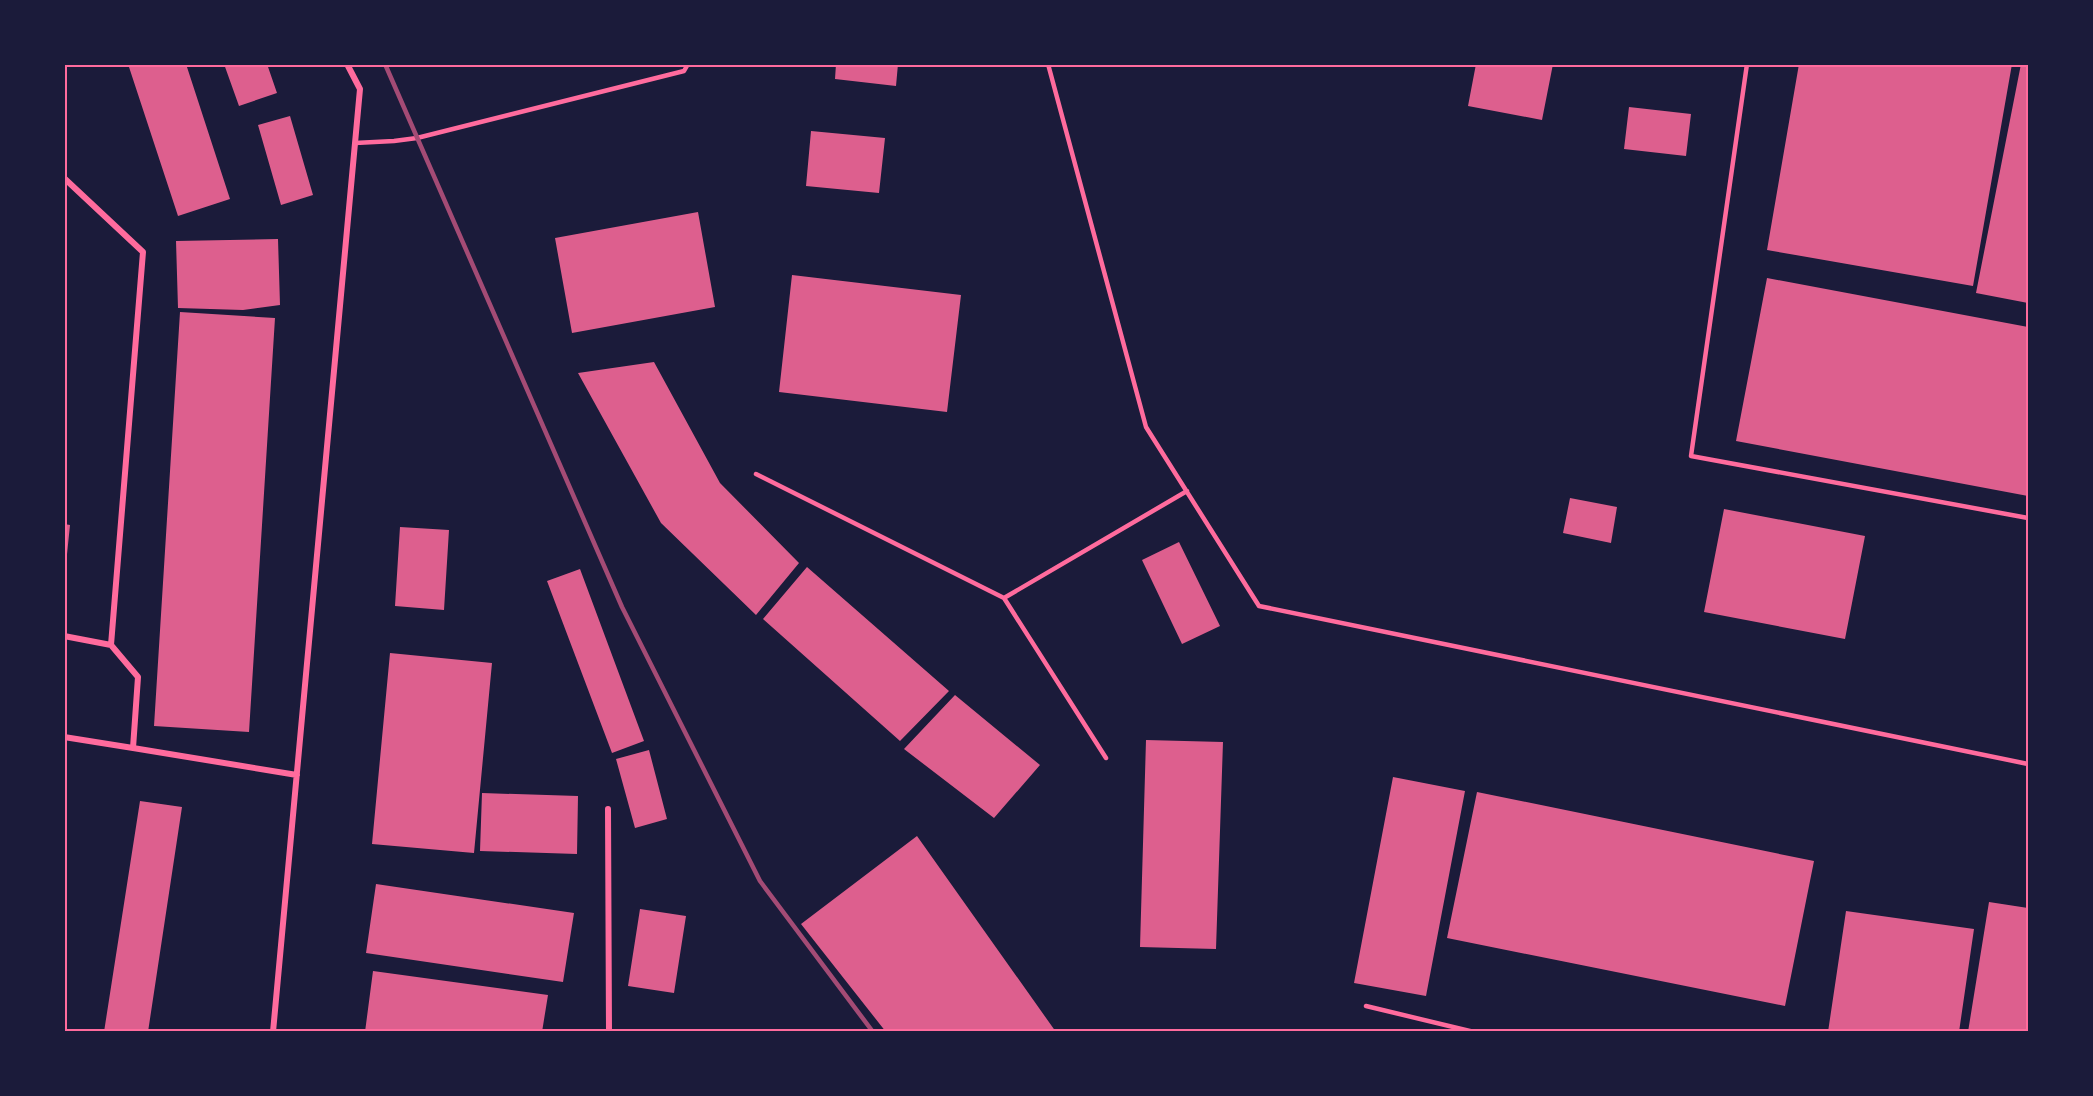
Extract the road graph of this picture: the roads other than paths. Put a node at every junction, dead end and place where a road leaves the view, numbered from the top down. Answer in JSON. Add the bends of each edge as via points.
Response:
{"nodes":[{"id":1,"x":347,"y":64,"type":"edge"},
{"id":2,"x":688,"y":64,"type":"edge"},
{"id":3,"x":1048,"y":64,"type":"edge"},
{"id":4,"x":1747,"y":64,"type":"edge"},
{"id":5,"x":684,"y":68,"type":"edge"},
{"id":6,"x":355,"y":143,"type":"junction"},
{"id":7,"x":64,"y":178,"type":"edge"},
{"id":8,"x":756,"y":474,"type":"dead end"},
{"id":9,"x":1187,"y":491,"type":"junction"},
{"id":10,"x":2028,"y":518,"type":"edge"},
{"id":11,"x":1004,"y":598,"type":"junction"},
{"id":12,"x":64,"y":636,"type":"edge"},
{"id":13,"x":111,"y":645,"type":"junction"},
{"id":14,"x":64,"y":737,"type":"edge"},
{"id":15,"x":133,"y":748,"type":"junction"},
{"id":16,"x":1106,"y":758,"type":"dead end"},
{"id":17,"x":2028,"y":764,"type":"edge"},
{"id":18,"x":297,"y":775,"type":"junction"},
{"id":19,"x":608,"y":808,"type":"dead end"},
{"id":20,"x":1366,"y":1006,"type":"dead end"},
{"id":21,"x":273,"y":1032,"type":"edge"},
{"id":22,"x":609,"y":1032,"type":"edge"},
{"id":23,"x":1474,"y":1032,"type":"edge"}],
"edges":[{"from":1,"to":6,"type":"street","via":[[360,89]]},
{"from":2,"to":5,"type":"lane"},
{"from":3,"to":9,"type":"lane","via":[[1146,427]]},
{"from":4,"to":10,"type":"lane","via":[[1691,456]]},
{"from":5,"to":6,"type":"lane","via":[[417,138]]},
{"from":6,"to":18,"type":"street"},
{"from":7,"to":13,"type":"street","via":[[143,252]]},
{"from":8,"to":11,"type":"lane"},
{"from":9,"to":11,"type":"lane"},
{"from":9,"to":17,"type":"lane","via":[[1260,606]]},
{"from":11,"to":16,"type":"lane"},
{"from":12,"to":13,"type":"street"},
{"from":13,"to":15,"type":"street","via":[[138,677]]},
{"from":14,"to":15,"type":"street"},
{"from":15,"to":18,"type":"street"},
{"from":18,"to":21,"type":"street"},
{"from":19,"to":22,"type":"street"},
{"from":20,"to":23,"type":"lane"}]}
